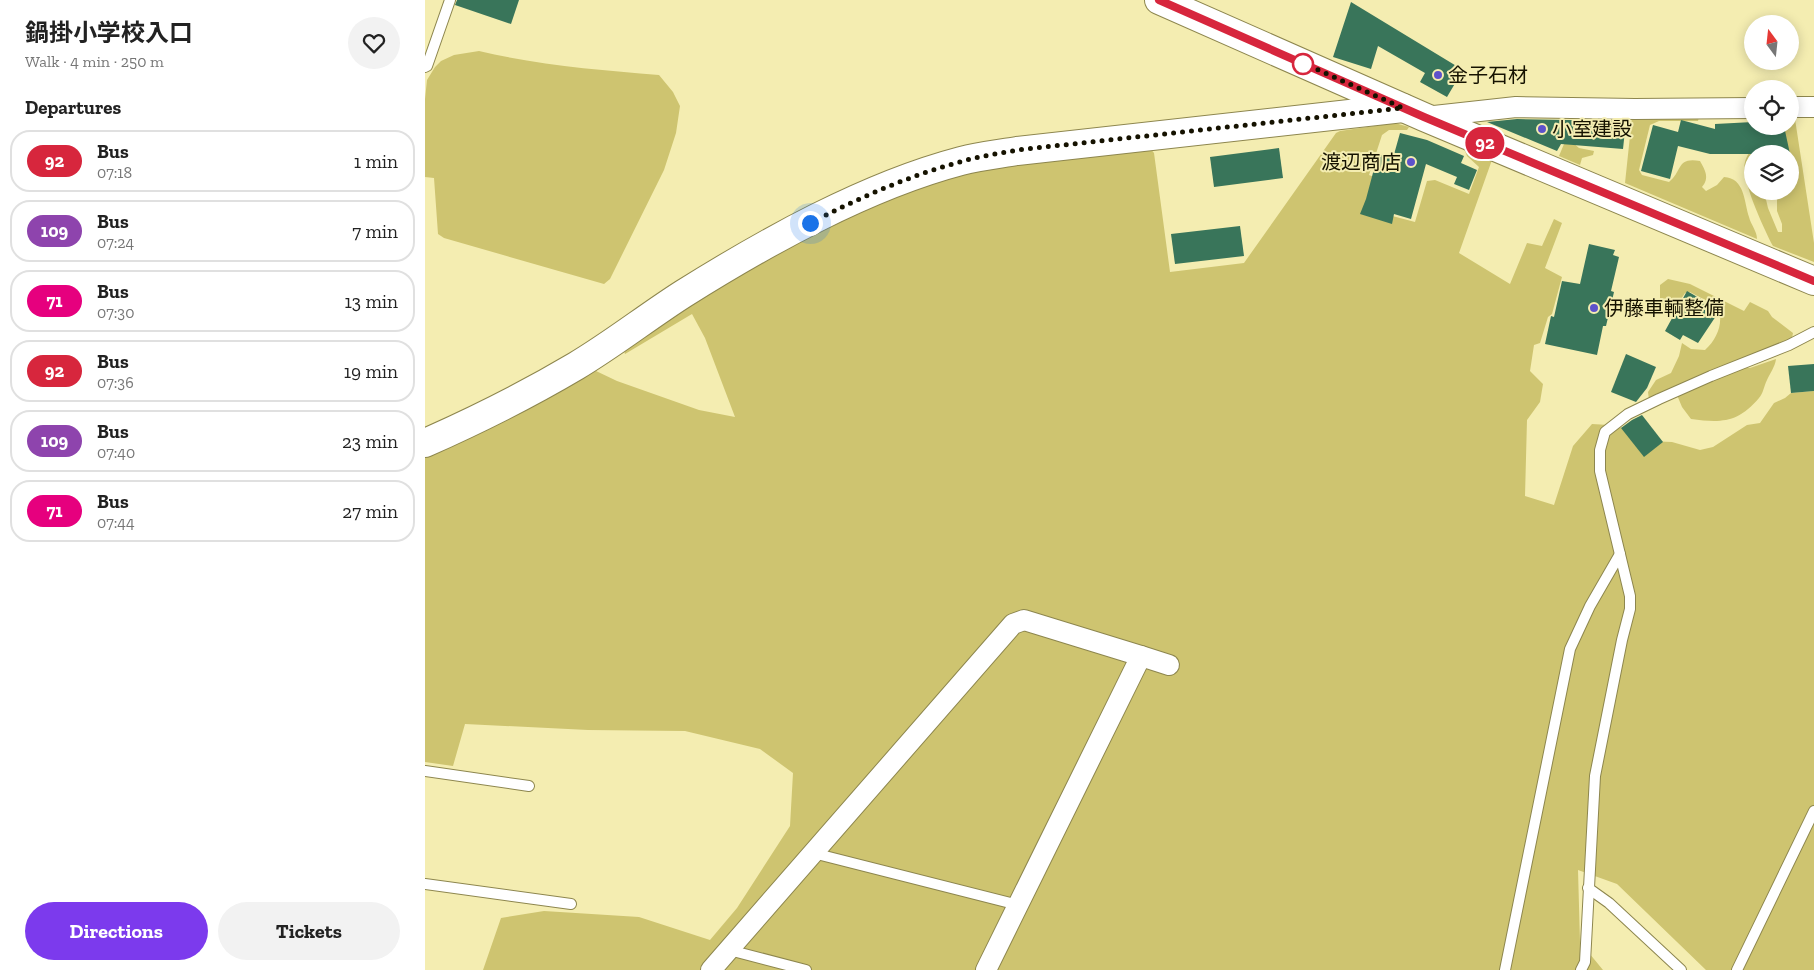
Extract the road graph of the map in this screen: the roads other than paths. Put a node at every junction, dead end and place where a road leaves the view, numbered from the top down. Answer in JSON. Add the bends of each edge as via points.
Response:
{"nodes":[{"id":1,"x":450,"y":0,"type":"edge"},
{"id":2,"x":1159,"y":0,"type":"edge"},
{"id":3,"x":425,"y":67,"type":"edge"},
{"id":4,"x":1799,"y":107,"type":"edge"},
{"id":5,"x":1814,"y":107,"type":"edge"},
{"id":6,"x":1744,"y":108,"type":"edge"},
{"id":7,"x":1414,"y":112,"type":"junction"},
{"id":8,"x":1814,"y":281,"type":"edge"},
{"id":9,"x":1814,"y":332,"type":"edge"},
{"id":10,"x":425,"y":443,"type":"edge"},
{"id":11,"x":1620,"y":554,"type":"junction"},
{"id":12,"x":1141,"y":656,"type":"junction"},
{"id":13,"x":1169,"y":665,"type":"dead end"},
{"id":14,"x":425,"y":771,"type":"edge"},
{"id":15,"x":529,"y":786,"type":"dead end"},
{"id":16,"x":1814,"y":811,"type":"edge"},
{"id":17,"x":813,"y":853,"type":"junction"},
{"id":18,"x":425,"y":884,"type":"edge"},
{"id":19,"x":1588,"y":888,"type":"junction"},
{"id":20,"x":571,"y":904,"type":"dead end"},
{"id":21,"x":1018,"y":905,"type":"junction"},
{"id":22,"x":729,"y":950,"type":"junction"},
{"id":23,"x":711,"y":970,"type":"edge"},
{"id":24,"x":806,"y":970,"type":"edge"},
{"id":25,"x":986,"y":970,"type":"edge"},
{"id":26,"x":1505,"y":970,"type":"edge"},
{"id":27,"x":1581,"y":970,"type":"edge"},
{"id":28,"x":1681,"y":970,"type":"edge"},
{"id":29,"x":1737,"y":970,"type":"edge"}],
"edges":[{"from":1,"to":3,"type":"lane"},
{"from":2,"to":7,"type":"street"},
{"from":4,"to":5,"type":"street"},
{"from":6,"to":7,"type":"street","via":[[1516,107]]},
{"from":7,"to":8,"type":"street"},
{"from":7,"to":10,"type":"street","via":[[1017,150],[962,161],[903,180],[765,245],[564,373],[469,424]]},
{"from":9,"to":11,"type":"lane","via":[[1789,346],[1659,398],[1605,432],[1600,450],[1600,471]]},
{"from":11,"to":19,"type":"lane","via":[[1630,609],[1595,776]]},
{"from":11,"to":26,"type":"lane","via":[[1570,649]]},
{"from":12,"to":13,"type":"street"},
{"from":12,"to":17,"type":"street","via":[[1023,620],[1013,624]]},
{"from":12,"to":21,"type":"street"},
{"from":14,"to":15,"type":"lane"},
{"from":16,"to":29,"type":"lane"},
{"from":17,"to":21,"type":"lane"},
{"from":17,"to":22,"type":"street"},
{"from":18,"to":20,"type":"lane"},
{"from":19,"to":27,"type":"lane","via":[[1585,962]]},
{"from":19,"to":28,"type":"lane","via":[[1609,903]]},
{"from":21,"to":25,"type":"street"},
{"from":22,"to":23,"type":"street"},
{"from":22,"to":24,"type":"lane"}]}
